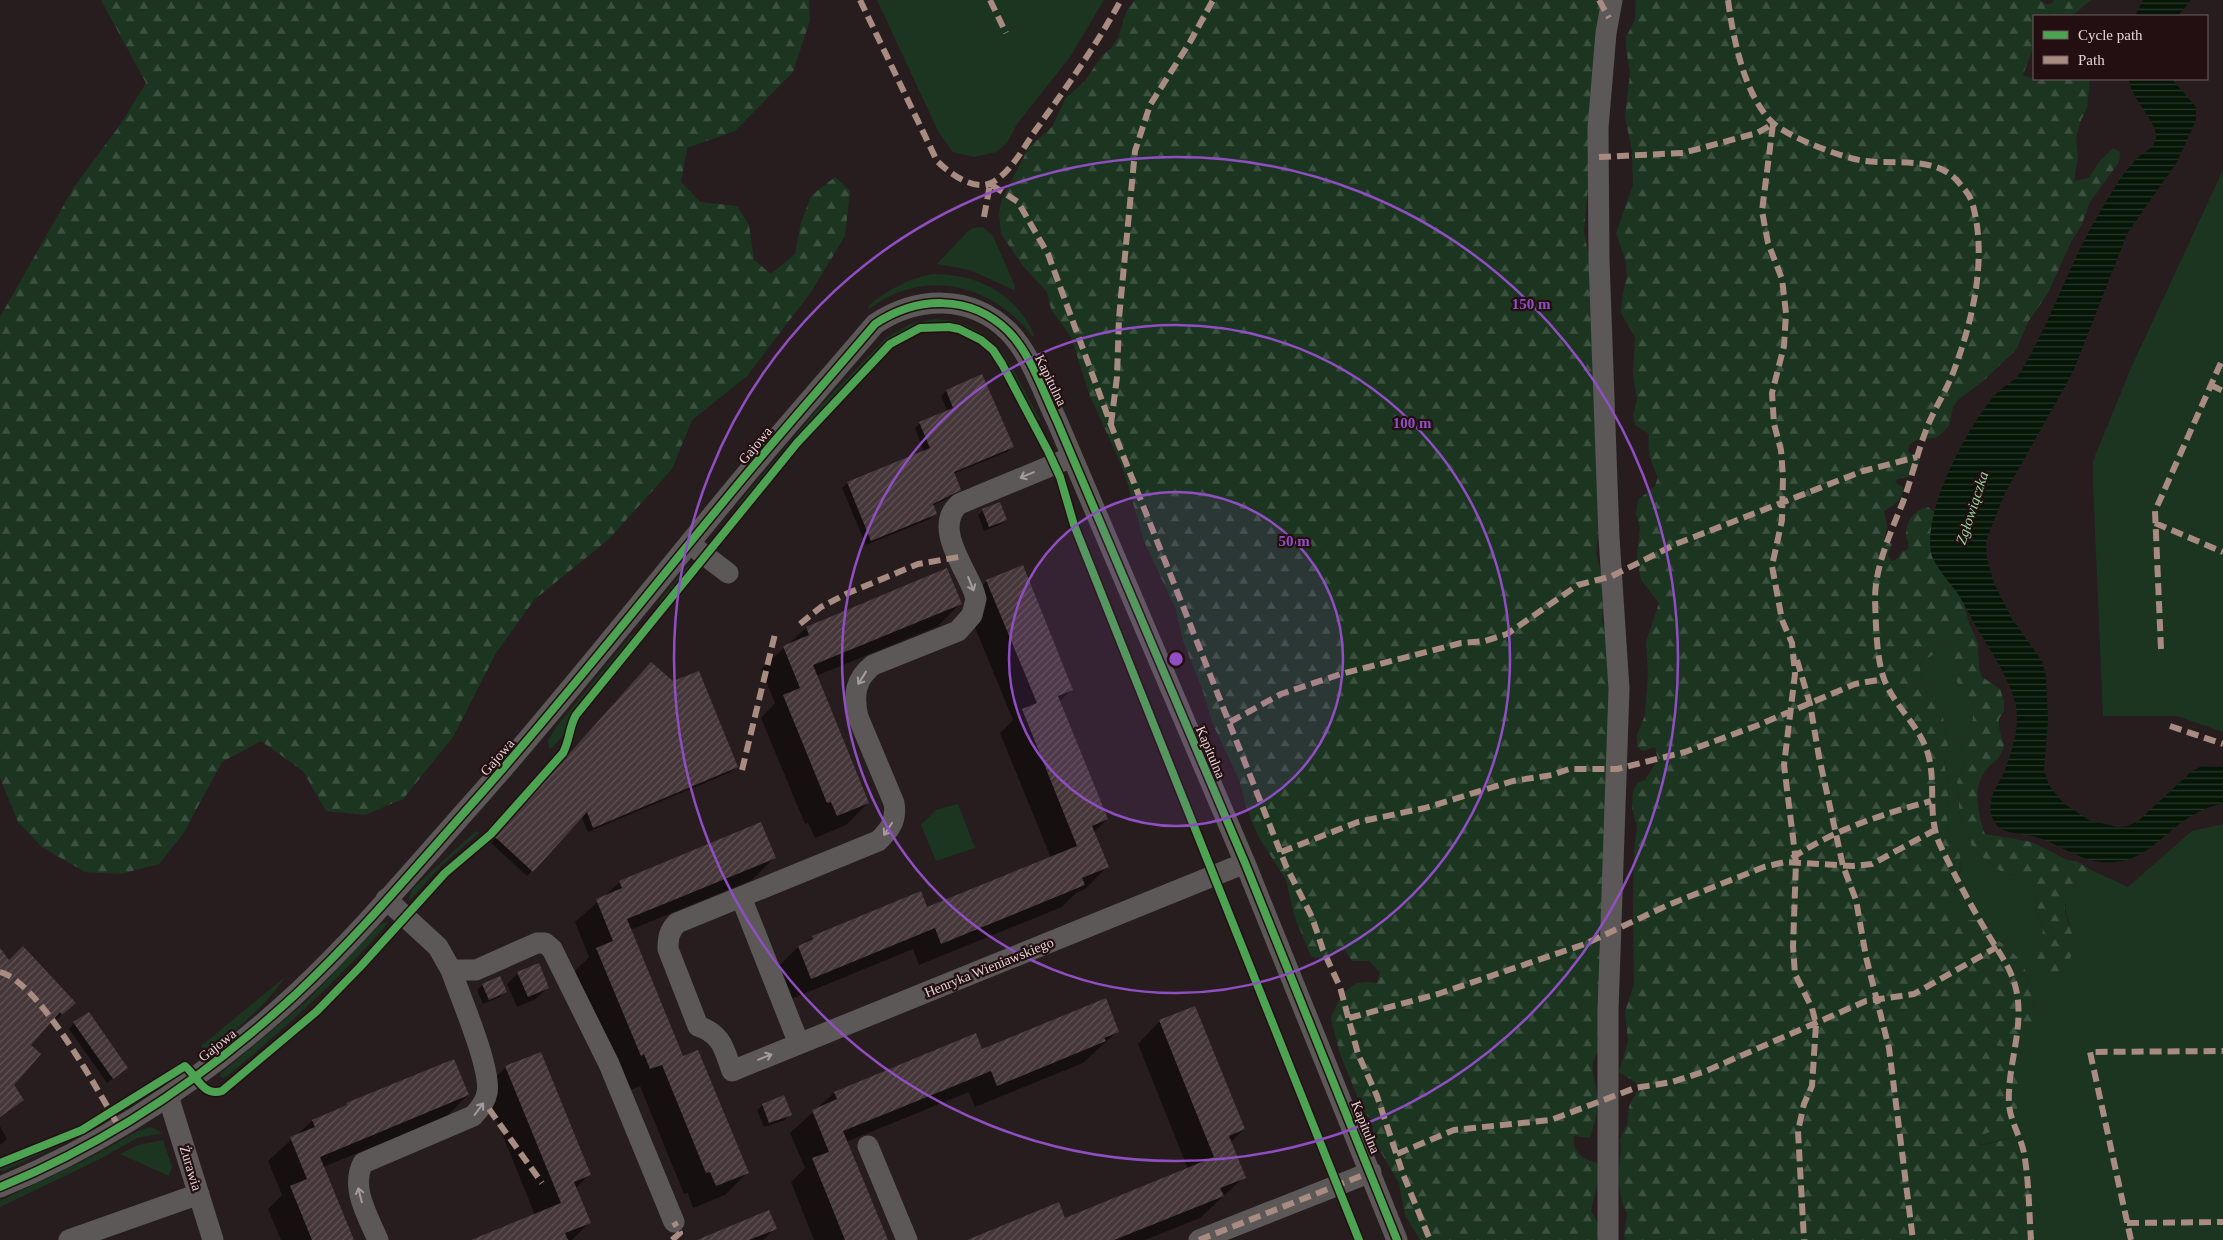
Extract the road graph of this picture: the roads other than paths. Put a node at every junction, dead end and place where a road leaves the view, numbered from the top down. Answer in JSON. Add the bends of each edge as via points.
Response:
{"nodes":[{"id":1,"x":1612,"y":0,"type":"edge"},
{"id":2,"x":962,"y":305,"type":"joint"},
{"id":3,"x":1072,"y":457,"type":"junction"},
{"id":4,"x":690,"y":544,"type":"junction"},
{"id":5,"x":728,"y":573,"type":"dead end"},
{"id":6,"x":1245,"y":863,"type":"junction"},
{"id":7,"x":740,"y":897,"type":"junction"},
{"id":8,"x":386,"y":899,"type":"junction"},
{"id":9,"x":451,"y":970,"type":"junction"},
{"id":10,"x":798,"y":1044,"type":"junction"},
{"id":11,"x":168,"y":1096,"type":"junction"},
{"id":12,"x":868,"y":1146,"type":"dead end"},
{"id":13,"x":1371,"y":1172,"type":"junction"},
{"id":14,"x":0,"y":1187,"type":"edge"},
{"id":15,"x":199,"y":1194,"type":"junction"},
{"id":16,"x":674,"y":1222,"type":"dead end"},
{"id":17,"x":69,"y":1240,"type":"edge"},
{"id":18,"x":213,"y":1240,"type":"edge"},
{"id":19,"x":378,"y":1240,"type":"edge"},
{"id":20,"x":907,"y":1240,"type":"edge"},
{"id":21,"x":1199,"y":1240,"type":"edge"},
{"id":22,"x":1397,"y":1240,"type":"edge"},
{"id":23,"x":1608,"y":1240,"type":"edge"}],
"edges":[{"from":1,"to":23,"type":"street","via":[[1598,128],[1609,537],[1619,689],[1608,1012]]},
{"from":2,"to":3,"type":"street","name":"Kapitulna","via":[[979,311],[1008,331],[1021,348]]},
{"from":2,"to":4,"type":"street","name":"Gajowa","via":[[926,303],[906,308],[876,324]]},
{"from":3,"to":6,"type":"street","name":"Kapitulna"},
{"from":3,"to":7,"type":"street","one_way":true,"via":[[953,509],[948,525],[976,599],[972,615],[958,631],[873,665],[862,674],[855,704],[894,803],[896,812],[891,828],[878,842]]},
{"from":4,"to":5,"type":"street"},
{"from":4,"to":8,"type":"street","name":"Gajowa","via":[[551,714]]},
{"from":6,"to":10,"type":"street","name":"Henryka Wieniawskiego"},
{"from":6,"to":13,"type":"street","name":"Kapitulna"},
{"from":7,"to":10,"type":"street"},
{"from":7,"to":10,"type":"street","name":"Henryka Wieniawskiego","one_way":true,"via":[[671,928],[668,949],[698,1026],[712,1030],[720,1039],[732,1071]]},
{"from":8,"to":9,"type":"street","via":[[438,947]]},
{"from":8,"to":11,"type":"street","name":"Gajowa","via":[[277,1012]]},
{"from":9,"to":16,"type":"street","via":[[476,970],[537,943],[545,943],[552,949],[609,1064]]},
{"from":19,"to":9,"type":"street","one_way":true,"via":[[357,1182],[363,1163],[473,1116],[487,1092],[482,1061]]},
{"from":11,"to":14,"type":"street","name":"Gajowa","via":[[91,1144]]},
{"from":11,"to":15,"type":"street","name":"Żurawia"},
{"from":12,"to":20,"type":"street"},
{"from":13,"to":21,"type":"street"},
{"from":13,"to":22,"type":"street","name":"Kapitulna"},
{"from":15,"to":17,"type":"street"},
{"from":15,"to":18,"type":"street","name":"Żurawia"}]}
